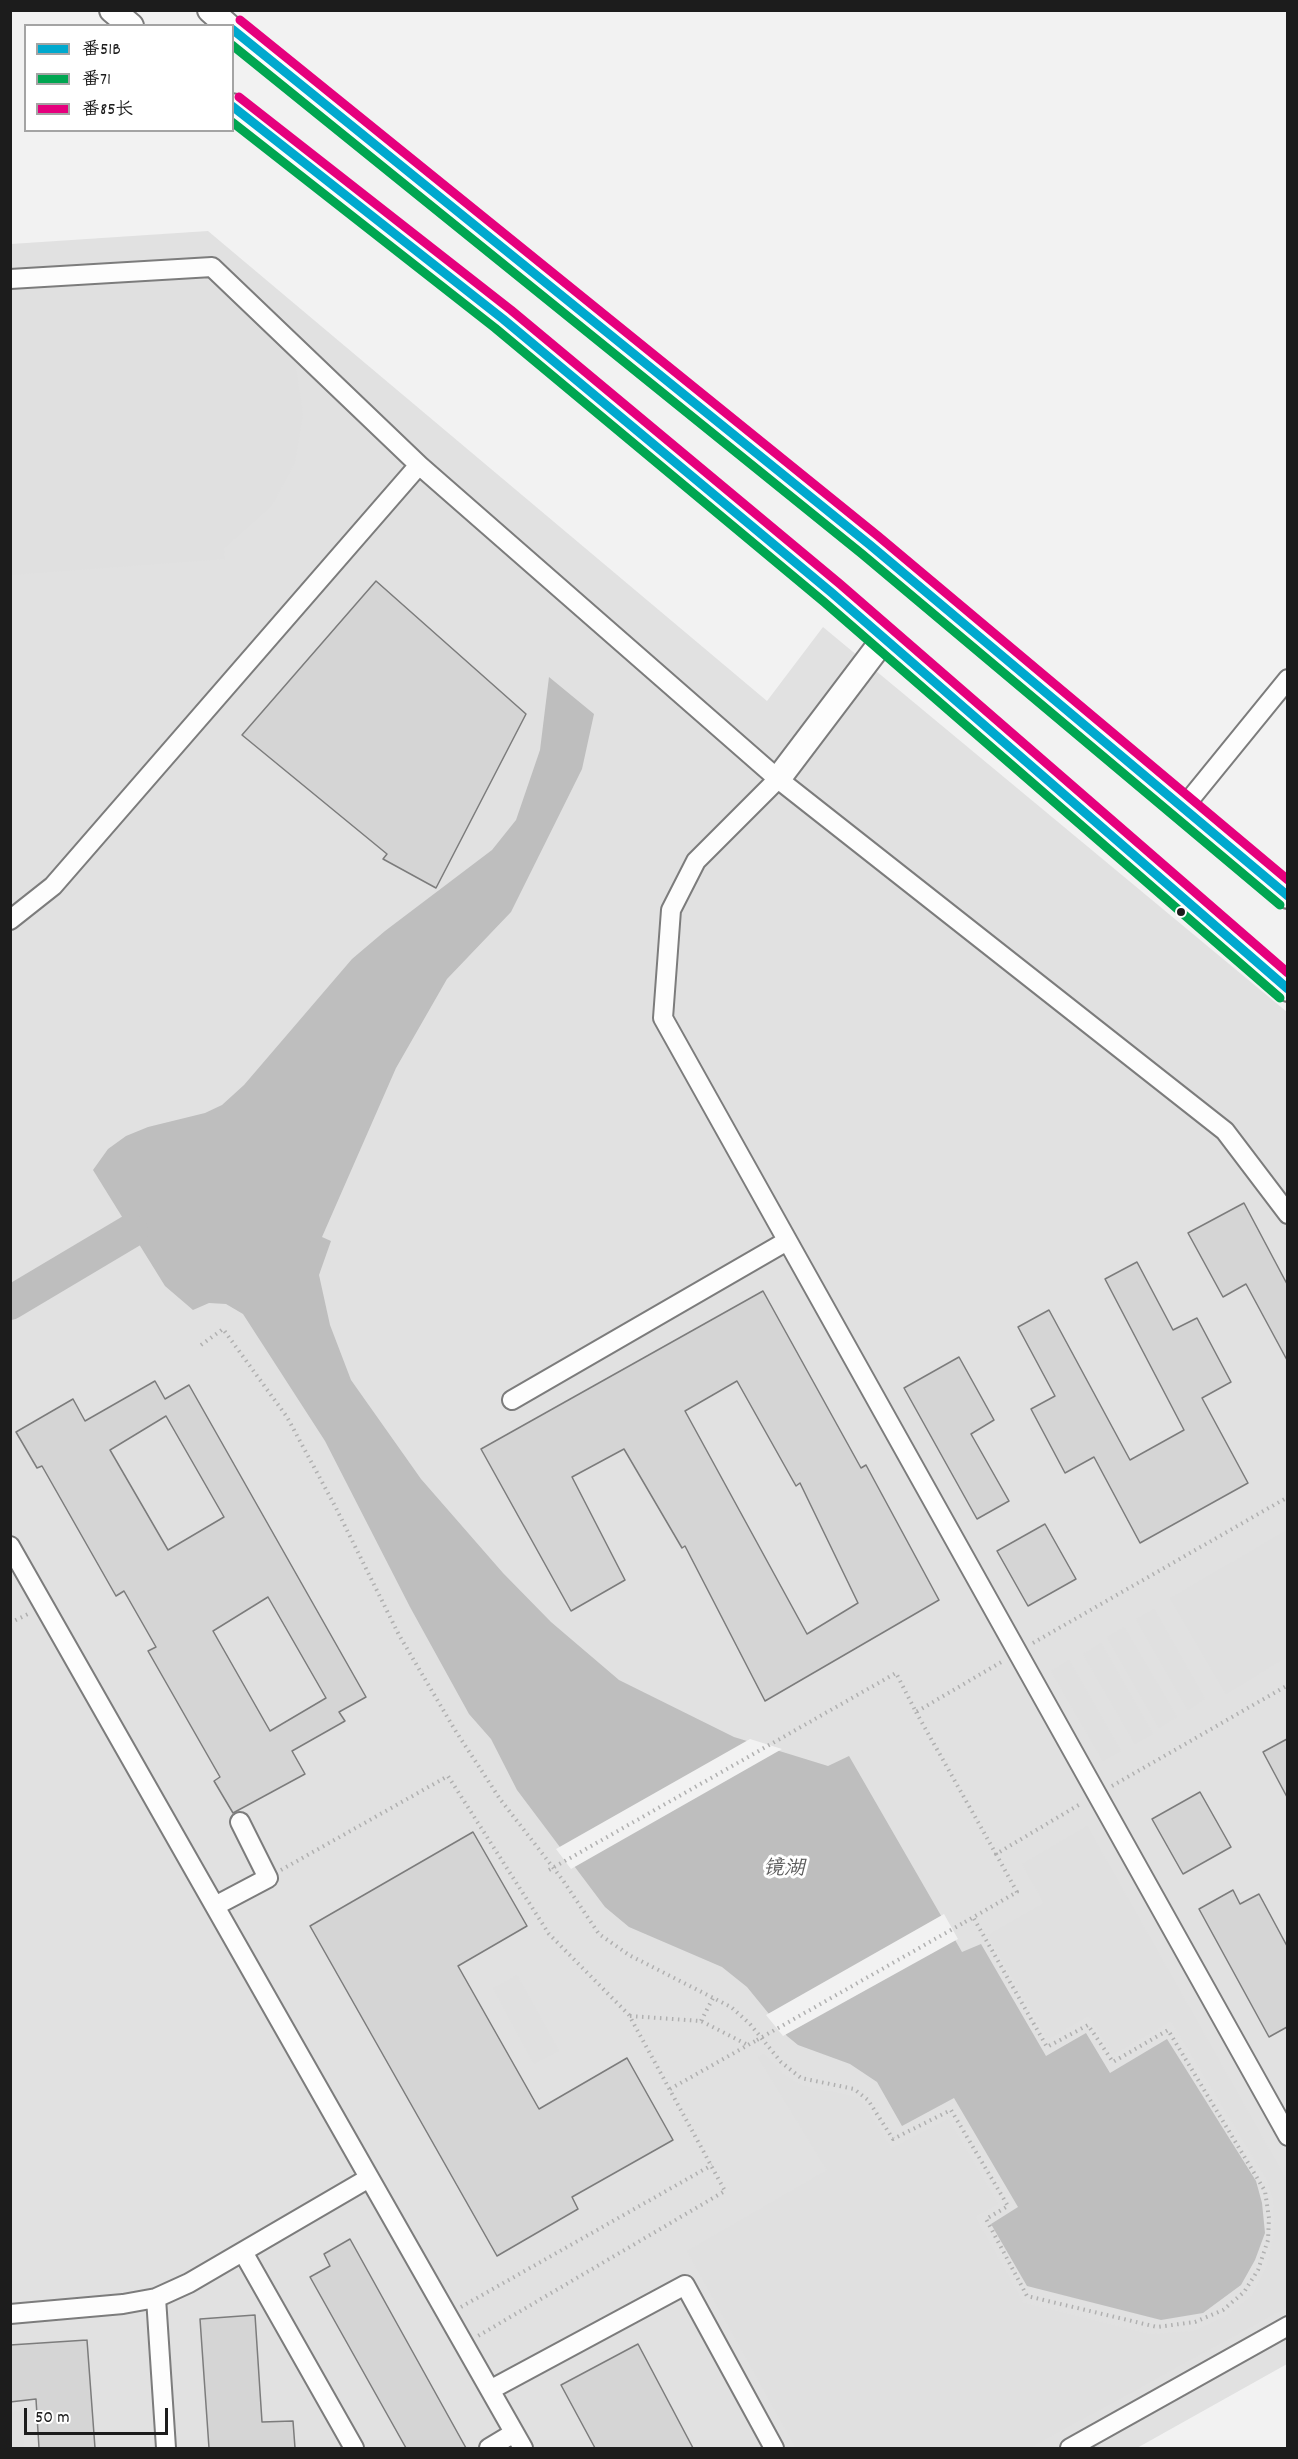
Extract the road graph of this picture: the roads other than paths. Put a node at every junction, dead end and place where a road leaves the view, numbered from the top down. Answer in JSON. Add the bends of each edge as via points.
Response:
{"nodes":[{"id":1,"x":112,"y":10,"type":"edge"},
{"id":2,"x":210,"y":10,"type":"edge"},
{"id":3,"x":129,"y":24,"type":"edge"},
{"id":4,"x":226,"y":24,"type":"edge"},
{"id":5,"x":234,"y":31,"type":"edge"},
{"id":6,"x":234,"y":108,"type":"edge"},
{"id":7,"x":10,"y":279,"type":"edge"},
{"id":8,"x":419,"y":465,"type":"junction"},
{"id":9,"x":884,"y":639,"type":"junction"},
{"id":10,"x":1287,"y":679,"type":"edge"},
{"id":11,"x":778,"y":779,"type":"junction"},
{"id":12,"x":1183,"y":808,"type":"junction"},
{"id":13,"x":1287,"y":896,"type":"edge"},
{"id":14,"x":10,"y":920,"type":"edge"},
{"id":15,"x":1287,"y":989,"type":"edge"},
{"id":16,"x":1287,"y":1214,"type":"edge"},
{"id":17,"x":787,"y":1240,"type":"junction"},
{"id":18,"x":512,"y":1400,"type":"dead end"},
{"id":19,"x":10,"y":1546,"type":"edge"},
{"id":20,"x":240,"y":1822,"type":"dead end"},
{"id":21,"x":214,"y":1905,"type":"junction"},
{"id":22,"x":1287,"y":2136,"type":"edge"},
{"id":23,"x":369,"y":2178,"type":"junction"},
{"id":24,"x":243,"y":2252,"type":"junction"},
{"id":25,"x":156,"y":2298,"type":"junction"},
{"id":26,"x":10,"y":2314,"type":"edge"},
{"id":27,"x":1287,"y":2326,"type":"edge"},
{"id":28,"x":490,"y":2390,"type":"junction"},
{"id":29,"x":519,"y":2441,"type":"edge"},
{"id":30,"x":166,"y":2448,"type":"edge"},
{"id":31,"x":354,"y":2448,"type":"edge"},
{"id":32,"x":489,"y":2448,"type":"edge"},
{"id":33,"x":774,"y":2448,"type":"edge"},
{"id":34,"x":1070,"y":2448,"type":"edge"}],
"edges":[{"from":1,"to":3,"type":"main road"},
{"from":2,"to":4,"type":"main road"},
{"from":5,"to":12,"type":"main road","via":[[861,537]]},
{"from":6,"to":9,"type":"main road","via":[[503,319]]},
{"from":7,"to":8,"type":"street","via":[[212,267]]},
{"from":8,"to":11,"type":"street"},
{"from":8,"to":14,"type":"street","via":[[54,886]]},
{"from":9,"to":11,"type":"main road"},
{"from":9,"to":15,"type":"main road"},
{"from":10,"to":12,"type":"street"},
{"from":11,"to":16,"type":"street","via":[[1225,1131]]},
{"from":11,"to":17,"type":"street","via":[[696,861],[671,910],[663,1018]]},
{"from":12,"to":13,"type":"main road"},
{"from":17,"to":18,"type":"street"},
{"from":17,"to":22,"type":"street"},
{"from":19,"to":21,"type":"street"},
{"from":20,"to":21,"type":"street","via":[[268,1878]]},
{"from":21,"to":23,"type":"street"},
{"from":23,"to":24,"type":"street"},
{"from":23,"to":28,"type":"street"},
{"from":24,"to":25,"type":"street"},
{"from":24,"to":31,"type":"street"},
{"from":25,"to":26,"type":"street"},
{"from":25,"to":30,"type":"street"},
{"from":27,"to":34,"type":"street"},
{"from":28,"to":29,"type":"street"},
{"from":28,"to":33,"type":"street","via":[[685,2285]]},
{"from":29,"to":32,"type":"street"}]}
